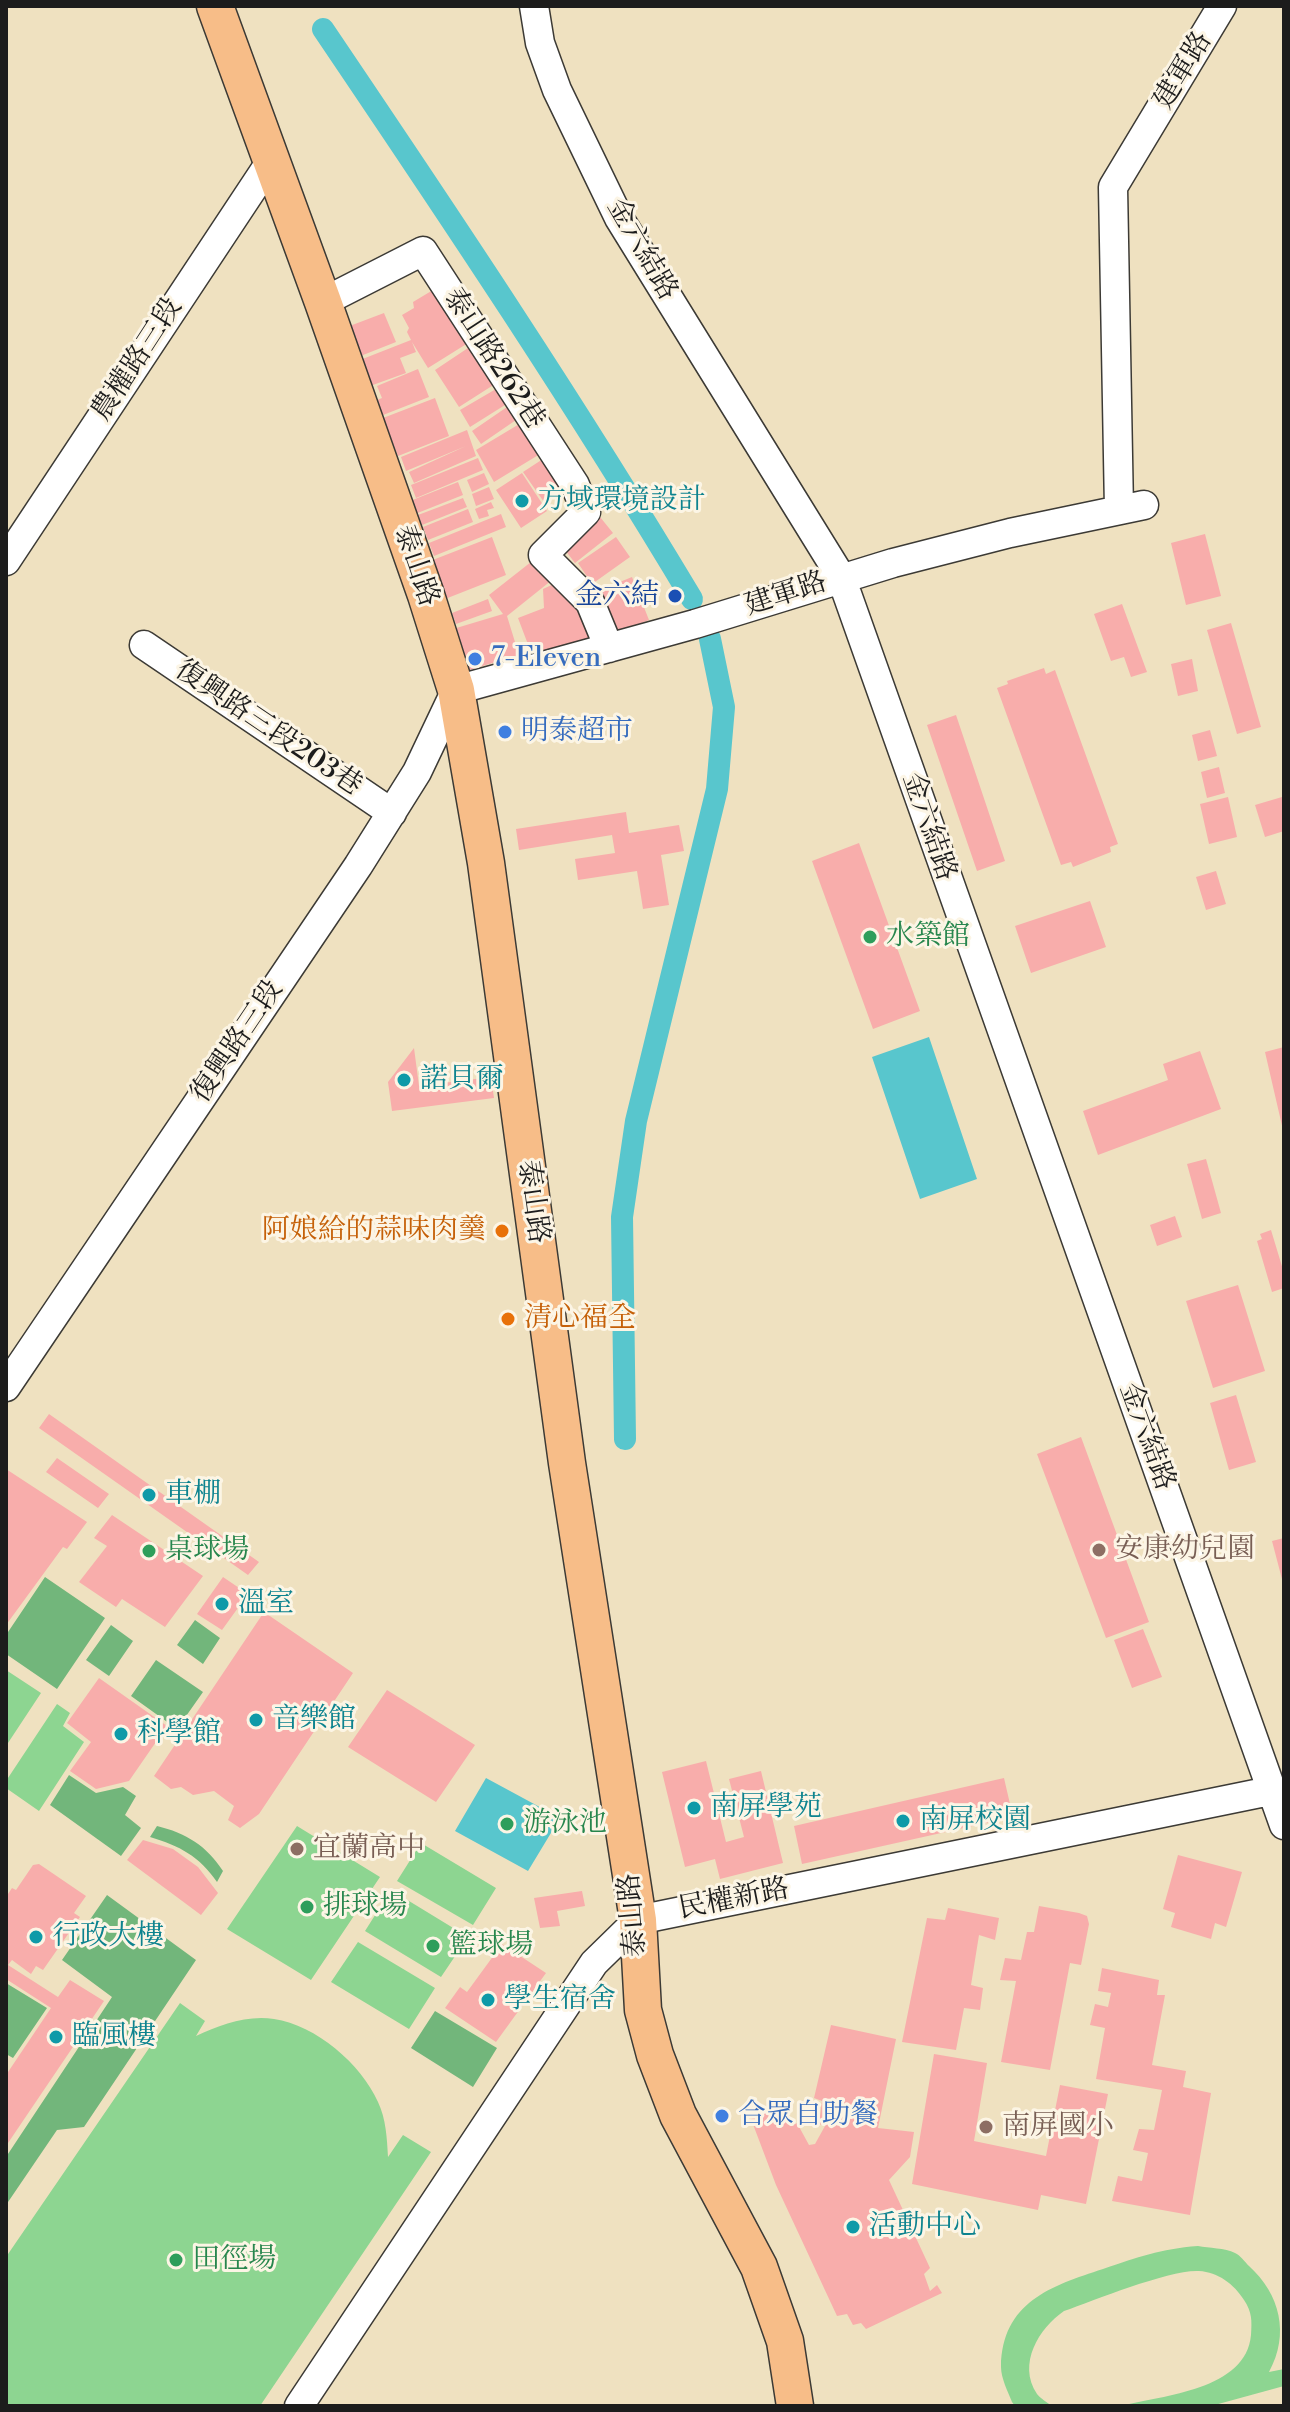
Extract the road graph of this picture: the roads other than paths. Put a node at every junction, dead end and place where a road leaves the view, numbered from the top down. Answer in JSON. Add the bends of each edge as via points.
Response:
{"nodes":[{"id":1,"x":215,"y":6,"type":"edge"},
{"id":2,"x":534,"y":6,"type":"edge"},
{"id":3,"x":1222,"y":6,"type":"edge"},
{"id":4,"x":271,"y":161,"type":"junction"},
{"id":5,"x":323,"y":302,"type":"junction"},
{"id":6,"x":6,"y":561,"type":"edge"},
{"id":7,"x":841,"y":577,"type":"junction"},
{"id":8,"x":144,"y":645,"type":"dead end"},
{"id":9,"x":609,"y":648,"type":"junction"},
{"id":10,"x":456,"y":690,"type":"junction"},
{"id":11,"x":392,"y":813,"type":"junction"},
{"id":12,"x":6,"y":1387,"type":"edge"},
{"id":13,"x":1270,"y":1791,"type":"junction"},
{"id":14,"x":1284,"y":1825,"type":"edge"},
{"id":15,"x":638,"y":1920,"type":"junction"},
{"id":16,"x":299,"y":2406,"type":"edge"},
{"id":17,"x":795,"y":2406,"type":"edge"}],
"edges":[{"from":1,"to":4,"type":"main road","name":"泰山路"},
{"from":2,"to":7,"type":"street","name":"金六結路","via":[[557,90],[619,218]]},
{"from":3,"to":7,"type":"street","name":"建軍路","via":[[1113,187],[1131,507]]},
{"from":4,"to":5,"type":"main road","name":"泰山路"},
{"from":4,"to":6,"type":"street","name":"農權路三段"},
{"from":5,"to":9,"type":"street","name":"泰山路262巷","via":[[423,251],[575,485],[586,512],[543,555],[590,602]]},
{"from":5,"to":10,"type":"main road","name":"泰山路"},
{"from":7,"to":9,"type":"street","name":"建軍路"},
{"from":7,"to":13,"type":"street","name":"金六結路"},
{"from":8,"to":11,"type":"street","name":"復興路三段203巷"},
{"from":9,"to":10,"type":"street","name":"建軍路"},
{"from":10,"to":11,"type":"street","name":"復興路三段"},
{"from":10,"to":15,"type":"main road","name":"泰山路","via":[[486,863],[567,1463]]},
{"from":11,"to":12,"type":"street","name":"復興路三段"},
{"from":13,"to":14,"type":"street","name":"金六結路"},
{"from":13,"to":15,"type":"street","name":"民權新路"},
{"from":15,"to":16,"type":"street","name":"民權新路","via":[[594,1963]]},
{"from":15,"to":17,"type":"main road","name":"泰山路","via":[[643,2010],[655,2055],[678,2115],[759,2267],[785,2341]]}]}
